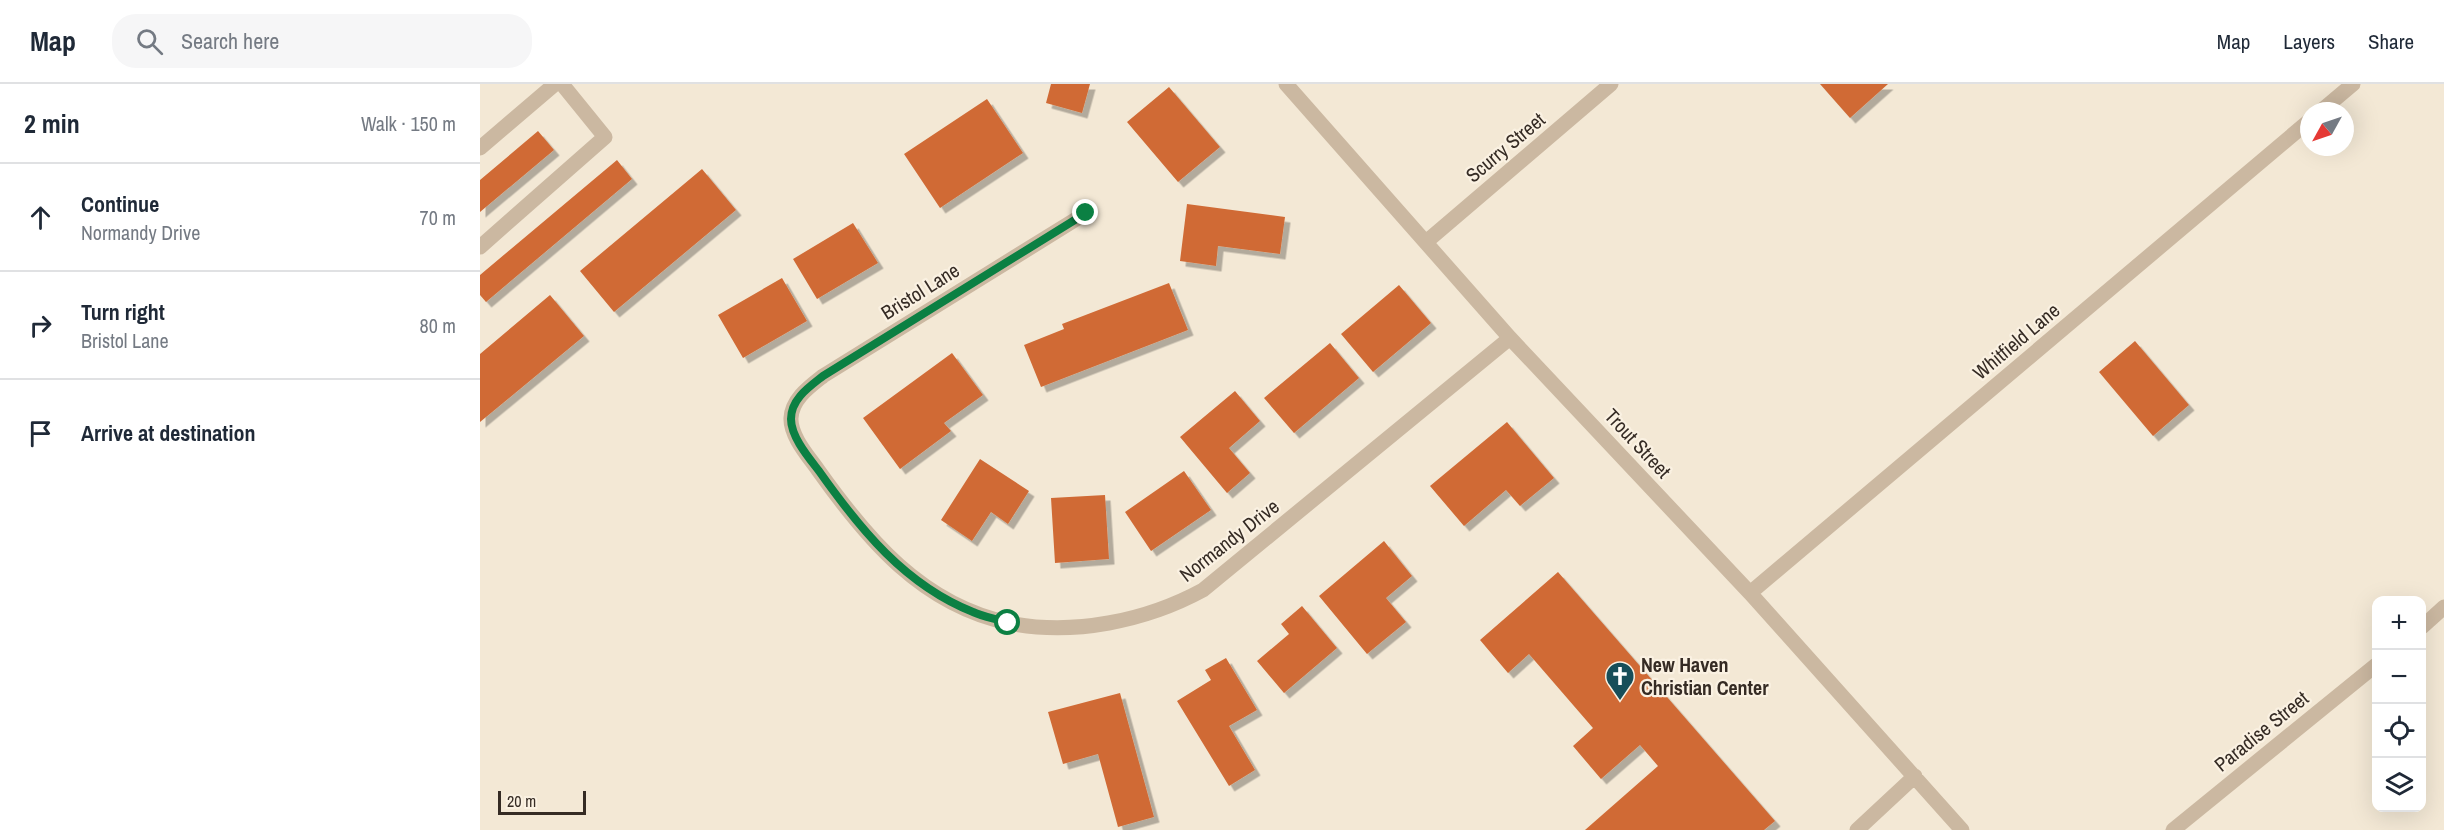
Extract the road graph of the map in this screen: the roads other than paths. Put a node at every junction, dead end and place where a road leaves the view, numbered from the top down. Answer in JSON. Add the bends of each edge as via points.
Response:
{"nodes":[{"id":1,"x":555,"y":84,"type":"edge"},
{"id":2,"x":562,"y":84,"type":"edge"},
{"id":3,"x":1286,"y":84,"type":"edge"},
{"id":4,"x":1611,"y":84,"type":"edge"},
{"id":5,"x":2353,"y":84,"type":"edge"},
{"id":6,"x":2332,"y":102,"type":"edge"},
{"id":7,"x":2300,"y":130,"type":"edge"},
{"id":8,"x":480,"y":148,"type":"edge"},
{"id":9,"x":1086,"y":213,"type":"dead end"},
{"id":10,"x":1426,"y":242,"type":"junction"},
{"id":11,"x":480,"y":247,"type":"edge"},
{"id":12,"x":1510,"y":338,"type":"junction"},
{"id":13,"x":791,"y":418,"type":"joint"},
{"id":14,"x":1750,"y":593,"type":"junction"},
{"id":15,"x":2444,"y":608,"type":"edge"},
{"id":16,"x":2426,"y":623,"type":"edge"},
{"id":17,"x":2372,"y":668,"type":"edge"},
{"id":18,"x":1915,"y":776,"type":"junction"},
{"id":19,"x":1857,"y":830,"type":"edge"},
{"id":20,"x":1962,"y":830,"type":"edge"},
{"id":21,"x":2173,"y":830,"type":"edge"}],
"edges":[{"from":1,"to":8,"type":"street"},
{"from":2,"to":11,"type":"street","via":[[605,137]]},
{"from":3,"to":10,"type":"street","name":"Trout Street"},
{"from":4,"to":10,"type":"street","name":"Scurry Street"},
{"from":5,"to":6,"type":"street"},
{"from":7,"to":14,"type":"street","name":"Whitfield Lane"},
{"from":9,"to":13,"type":"street","name":"Bristol Lane","via":[[823,376],[800,394]]},
{"from":10,"to":12,"type":"street","name":"Trout Street"},
{"from":12,"to":13,"type":"street","name":"Normandy Drive","via":[[1203,590],[1150,613],[1080,626],[1048,628],[1008,623],[973,612],[898,567],[852,517],[807,455]]},
{"from":12,"to":14,"type":"street","name":"Trout Street"},
{"from":14,"to":18,"type":"street","name":"Trout Street"},
{"from":15,"to":16,"type":"street"},
{"from":17,"to":21,"type":"street","name":"Paradise Street"},
{"from":18,"to":19,"type":"street"},
{"from":18,"to":20,"type":"street","name":"Trout Street"}]}
